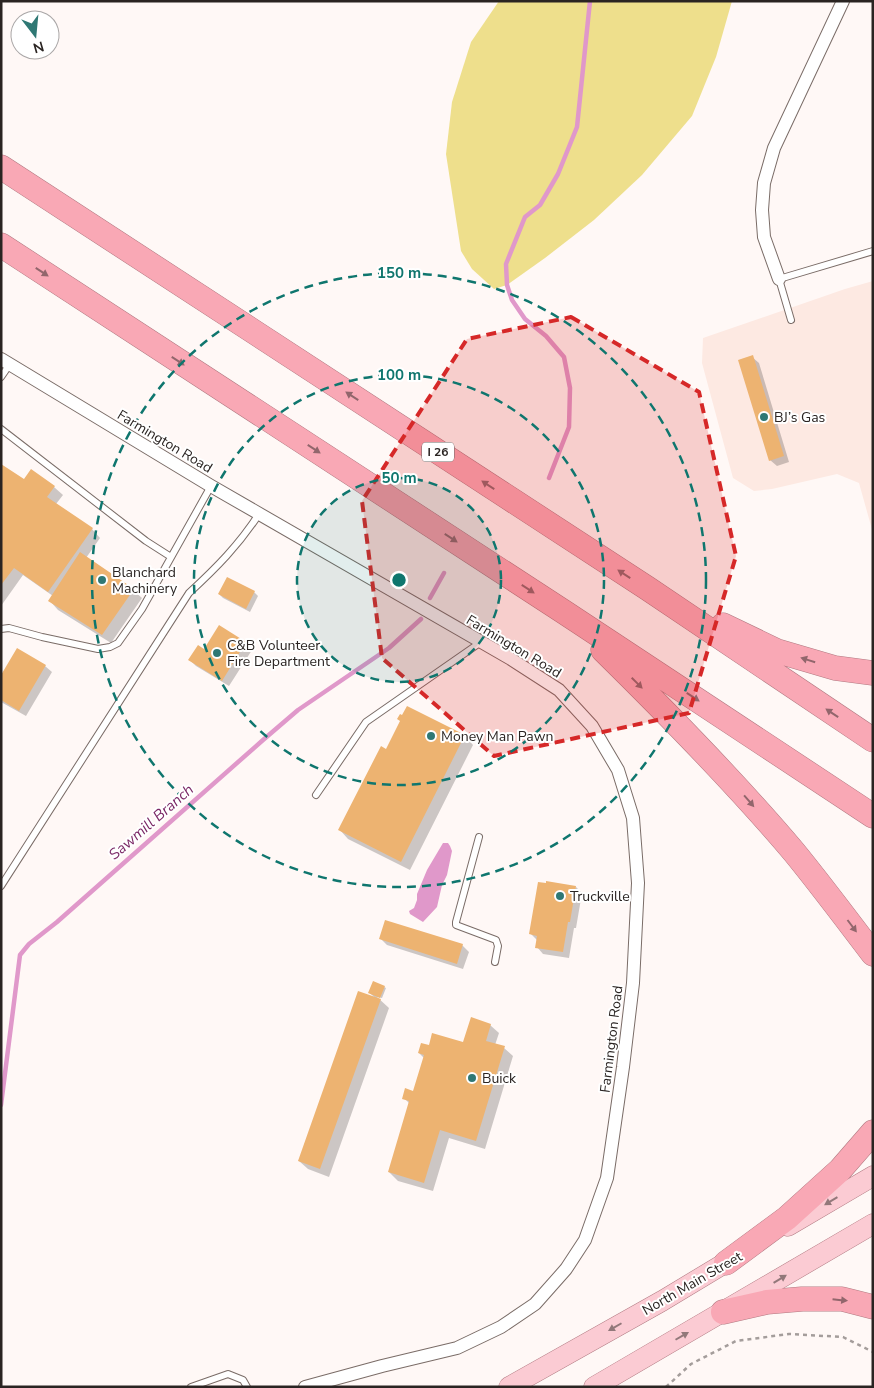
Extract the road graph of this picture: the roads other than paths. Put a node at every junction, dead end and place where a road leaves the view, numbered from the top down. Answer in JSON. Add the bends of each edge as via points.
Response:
{"nodes":[{"id":1,"x":844,"y":1,"type":"edge"},
{"id":2,"x":1,"y":166,"type":"edge"},
{"id":3,"x":1,"y":245,"type":"edge"},
{"id":4,"x":873,"y":251,"type":"edge"},
{"id":5,"x":779,"y":279,"type":"junction"},
{"id":6,"x":791,"y":320,"type":"dead end"},
{"id":7,"x":6,"y":362,"type":"edge"},
{"id":8,"x":1,"y":377,"type":"edge"},
{"id":9,"x":1,"y":429,"type":"edge"},
{"id":10,"x":211,"y":486,"type":"junction"},
{"id":11,"x":259,"y":514,"type":"junction"},
{"id":12,"x":170,"y":557,"type":"junction"},
{"id":13,"x":647,"y":588,"type":"junction"},
{"id":14,"x":564,"y":612,"type":"junction"},
{"id":15,"x":1,"y":629,"type":"edge"},
{"id":16,"x":481,"y":642,"type":"junction"},
{"id":17,"x":873,"y":673,"type":"edge"},
{"id":18,"x":873,"y":740,"type":"edge"},
{"id":19,"x":316,"y":794,"type":"dead end"},
{"id":20,"x":873,"y":816,"type":"edge"},
{"id":21,"x":479,"y":837,"type":"dead end"},
{"id":22,"x":1,"y":886,"type":"edge"},
{"id":23,"x":873,"y":954,"type":"edge"},
{"id":24,"x":495,"y":962,"type":"dead end"},
{"id":25,"x":873,"y":1132,"type":"edge"},
{"id":26,"x":873,"y":1176,"type":"edge"},
{"id":27,"x":873,"y":1224,"type":"edge"},
{"id":28,"x":726,"y":1263,"type":"junction"},
{"id":29,"x":873,"y":1307,"type":"edge"},
{"id":30,"x":723,"y":1312,"type":"junction"},
{"id":31,"x":382,"y":1366,"type":"junction"},
{"id":32,"x":192,"y":1387,"type":"edge"},
{"id":33,"x":247,"y":1387,"type":"edge"},
{"id":34,"x":305,"y":1387,"type":"edge"},
{"id":35,"x":320,"y":1387,"type":"edge"},
{"id":36,"x":509,"y":1387,"type":"edge"},
{"id":37,"x":594,"y":1387,"type":"edge"}],
"edges":[{"from":1,"to":5,"type":"street","via":[[774,148],[764,183],[764,237]]},
{"from":13,"to":2,"type":"highway","number":"I 26","one_way":true},
{"from":3,"to":14,"type":"highway","one_way":true},
{"from":4,"to":5,"type":"lane"},
{"from":5,"to":6,"type":"lane"},
{"from":7,"to":8,"type":"lane"},
{"from":7,"to":10,"type":"street","name":"Farmington Road"},
{"from":9,"to":12,"type":"lane"},
{"from":10,"to":11,"type":"street","name":"Farmington Road"},
{"from":10,"to":12,"type":"lane"},
{"from":11,"to":16,"type":"street","name":"Farmington Road"},
{"from":11,"to":22,"type":"lane","via":[[232,551],[189,593]]},
{"from":12,"to":15,"type":"lane","via":[[142,608],[118,643],[110,647],[98,649],[9,628]]},
{"from":17,"to":13,"type":"highway","one_way":true,"via":[[835,668],[777,651]]},
{"from":18,"to":13,"type":"highway","number":"I 26","one_way":true},
{"from":14,"to":20,"type":"highway","one_way":true},
{"from":14,"to":23,"type":"highway","one_way":true,"via":[[728,777],[794,852]]},
{"from":16,"to":19,"type":"lane","via":[[366,722]]},
{"from":16,"to":31,"type":"street","name":"Farmington Road","via":[[559,690],[592,726],[618,770],[633,818],[638,883],[633,983],[623,1068],[606,1178],[585,1240],[566,1269],[535,1304],[501,1327],[457,1348]]},
{"from":21,"to":24,"type":"lane","via":[[456,925],[496,940]]},
{"from":25,"to":28,"type":"highway","via":[[840,1170],[788,1218]]},
{"from":26,"to":28,"type":"main road","name":"North Main Street","one_way":true},
{"from":30,"to":27,"type":"main road","one_way":true},
{"from":28,"to":36,"type":"main road","name":"North Main Street","one_way":true},
{"from":30,"to":29,"type":"highway","one_way":true,"via":[[767,1302],[802,1299],[842,1299]]},
{"from":37,"to":30,"type":"main road","one_way":true},
{"from":31,"to":34,"type":"street","name":"Farmington Road"},
{"from":31,"to":35,"type":"street","name":"Farmington Road"},
{"from":32,"to":33,"type":"lane","via":[[228,1374],[243,1380]]}]}
